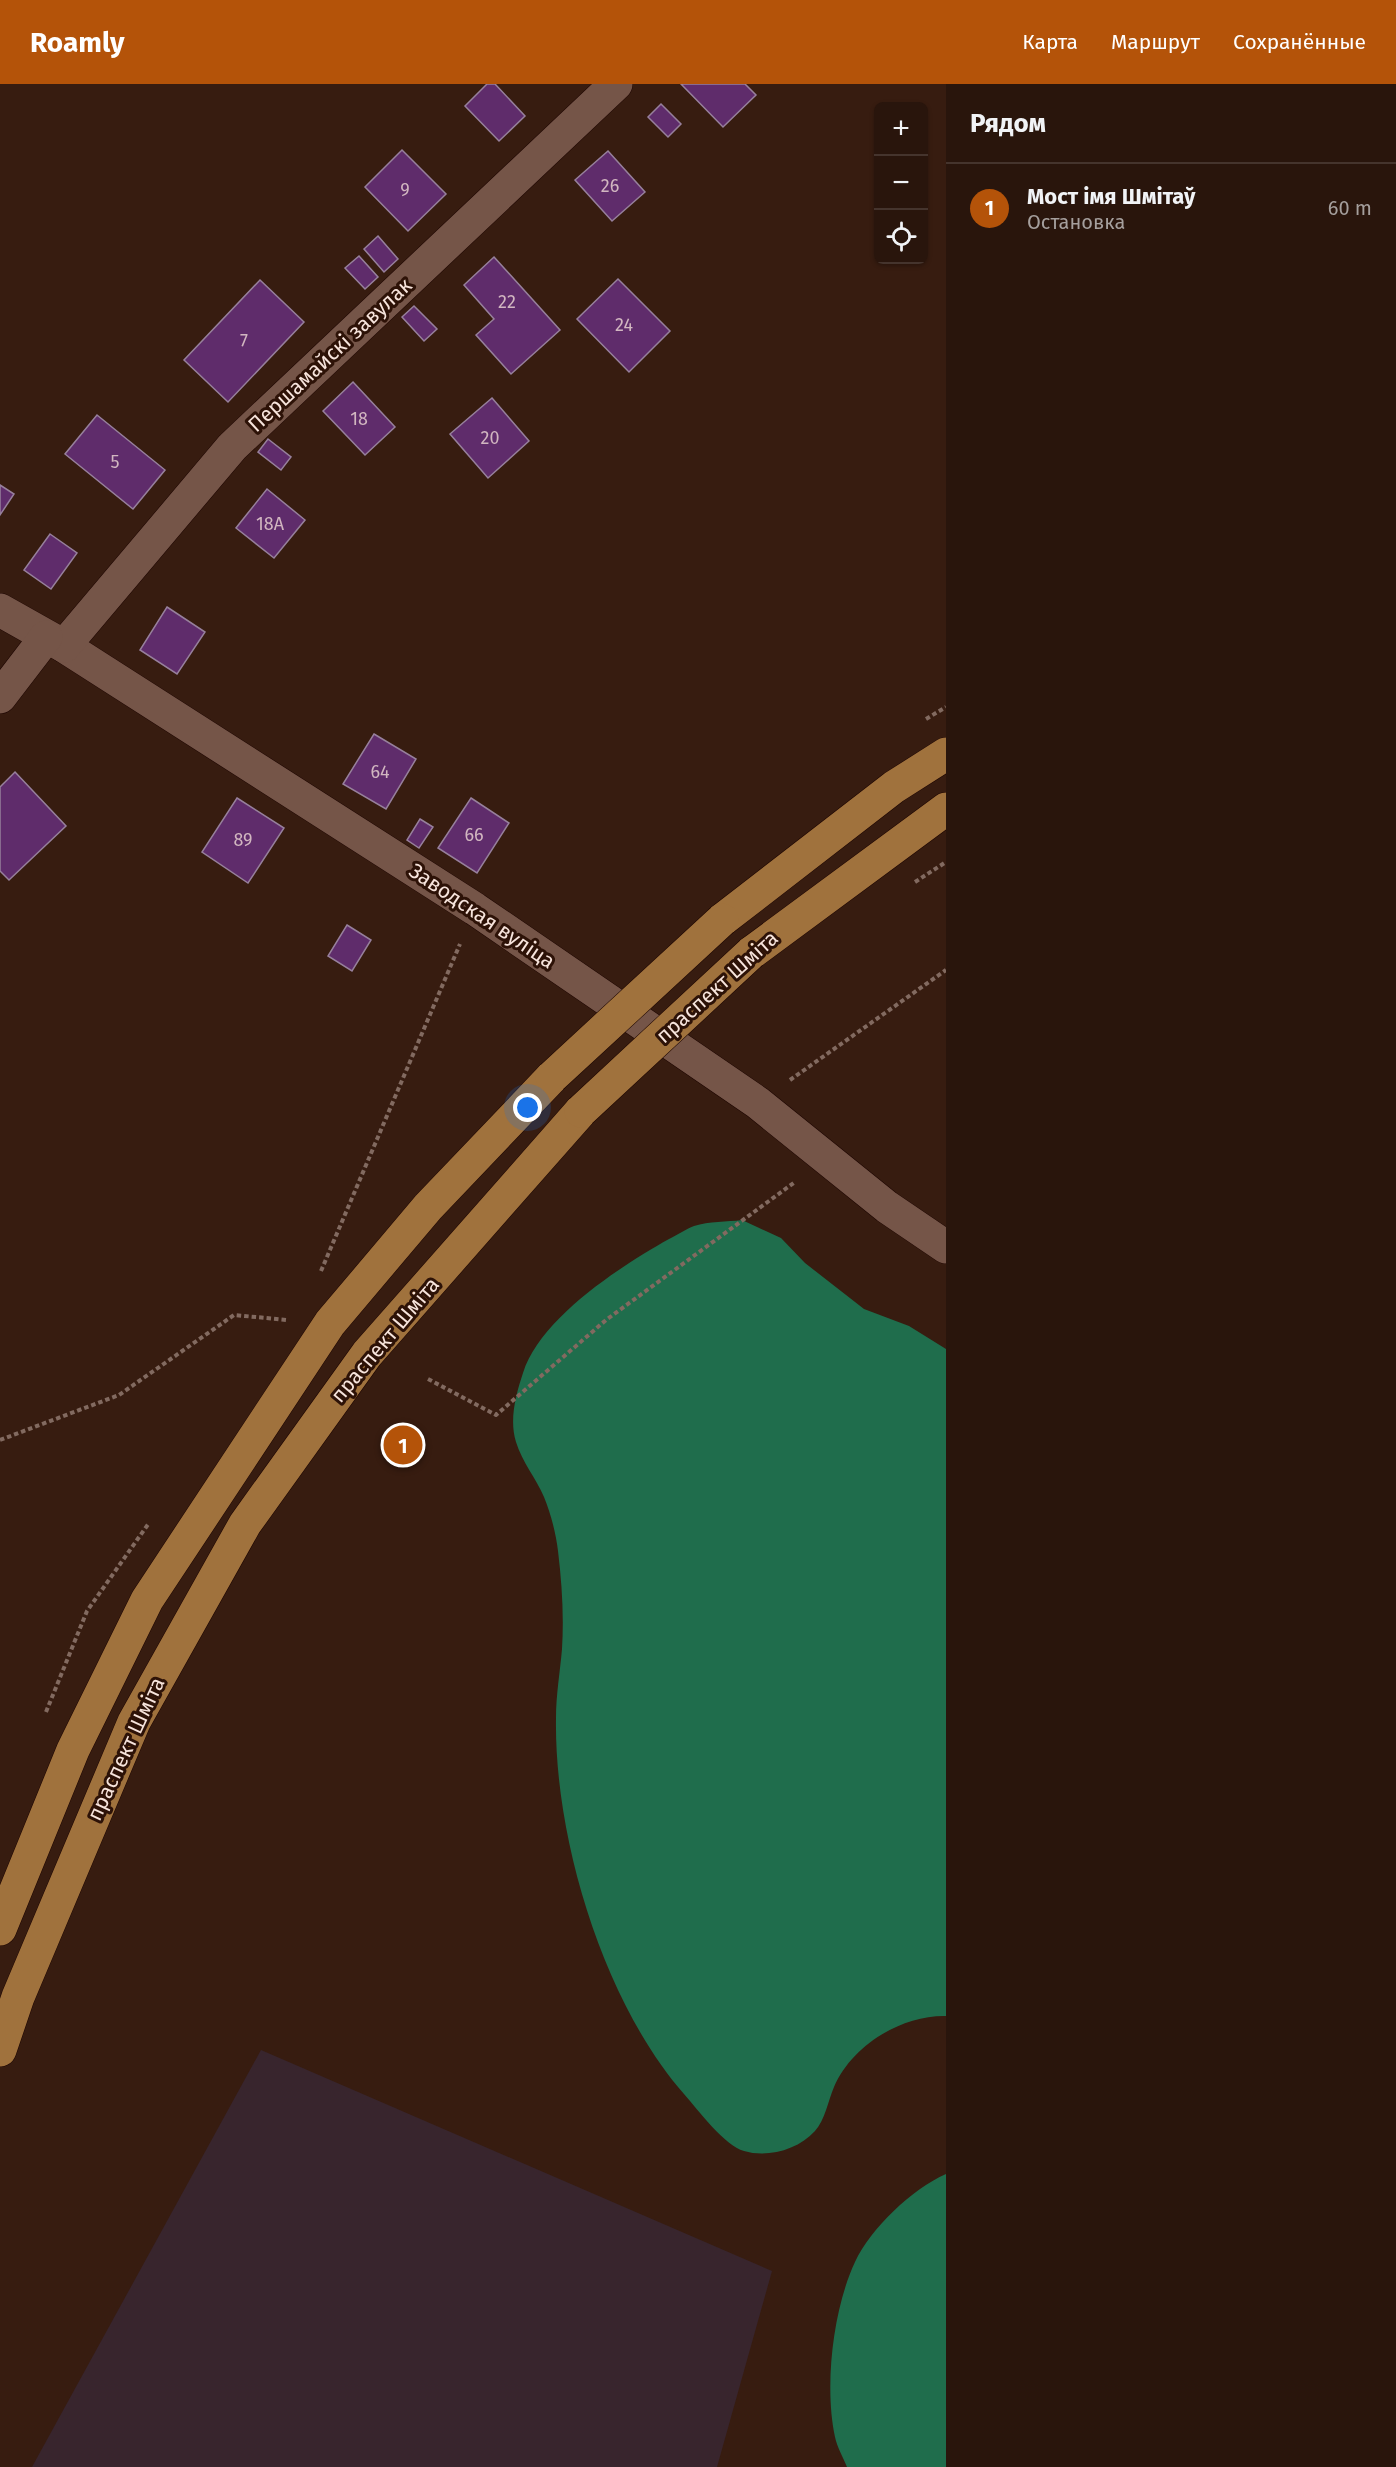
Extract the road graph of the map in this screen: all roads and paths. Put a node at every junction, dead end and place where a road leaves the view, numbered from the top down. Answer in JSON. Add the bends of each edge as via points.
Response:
{"nodes":[{"id":1,"x":616,"y":84,"type":"edge"},
{"id":2,"x":0,"y":610,"type":"edge"},
{"id":3,"x":55,"y":642,"type":"junction"},
{"id":4,"x":0,"y":697,"type":"edge"},
{"id":5,"x":946,"y":754,"type":"edge"},
{"id":6,"x":946,"y":809,"type":"edge"},
{"id":7,"x":475,"y":909,"type":"junction"},
{"id":8,"x":946,"y":970,"type":"edge"},
{"id":9,"x":758,"y":1103,"type":"junction"},
{"id":10,"x":827,"y":1159,"type":"junction"},
{"id":11,"x":946,"y":1247,"type":"edge"},
{"id":12,"x":320,"y":1275,"type":"dead end"},
{"id":13,"x":291,"y":1320,"type":"dead end"},
{"id":14,"x":428,"y":1379,"type":"dead end"},
{"id":15,"x":0,"y":1440,"type":"edge"},
{"id":16,"x":0,"y":1929,"type":"edge"},
{"id":17,"x":0,"y":2050,"type":"edge"}],
"edges":[{"from":1,"to":3,"type":"street","name":"Першамайскі завулак","via":[[232,447]]},
{"from":2,"to":3,"type":"street","name":"Заводская вуліца"},
{"from":3,"to":4,"type":"street","name":"Першамайскі завулак"},
{"from":3,"to":7,"type":"street","name":"Заводская вуліца"},
{"from":5,"to":16,"type":"main road","bridge":true,"via":[[894,788],[722,920],[552,1077],[428,1207],[330,1323],[147,1600],[73,1750]]},
{"from":6,"to":17,"type":"main road","name":"праспект Шміта","bridge":true,"via":[[751,953],[582,1111],[368,1354],[245,1524],[134,1722],[18,1997]]},
{"from":7,"to":9,"type":"street","name":"Заводская вуліца"},
{"from":7,"to":12,"type":"path"},
{"from":8,"to":9,"type":"path"},
{"from":9,"to":10,"type":"street","name":"Заводская вуліца"},
{"from":10,"to":11,"type":"street","name":"Заводская вуліца","via":[[886,1207]]},
{"from":10,"to":14,"type":"path","via":[[606,1320],[496,1415]]},
{"from":13,"to":15,"type":"path","via":[[234,1315],[119,1395]]}]}
